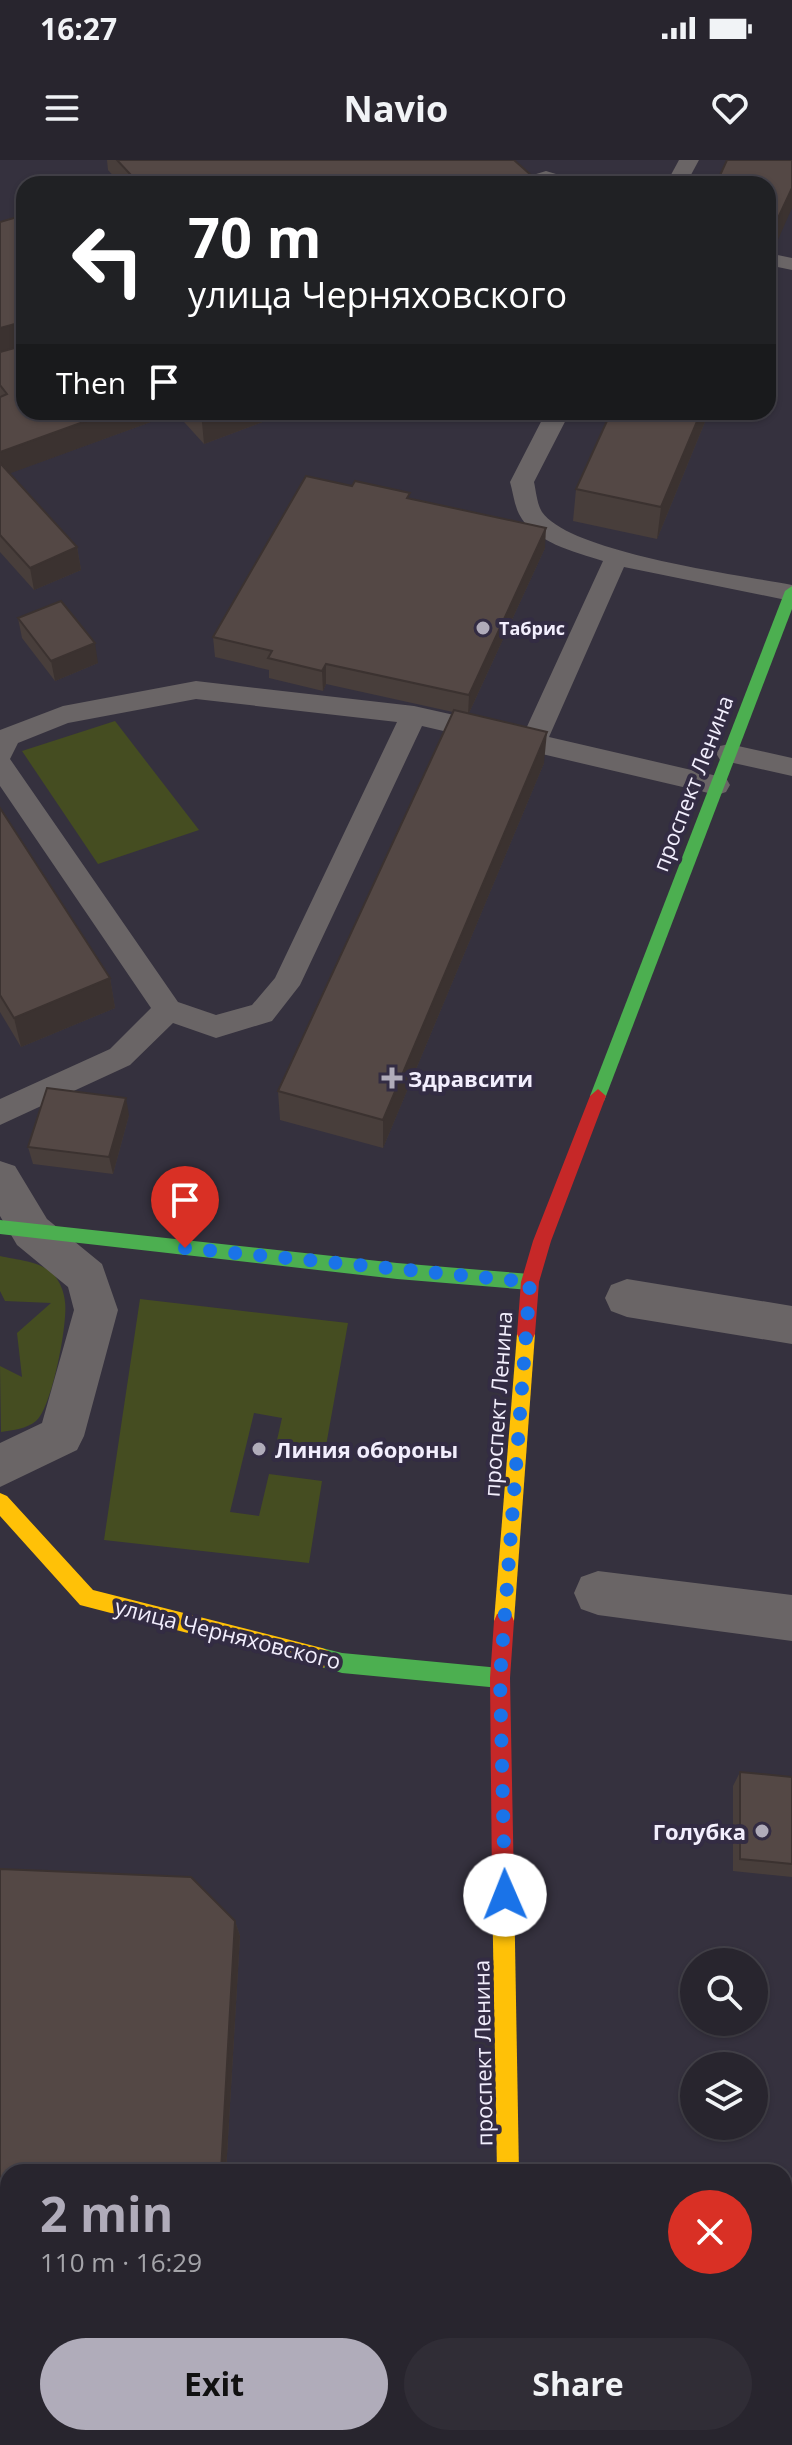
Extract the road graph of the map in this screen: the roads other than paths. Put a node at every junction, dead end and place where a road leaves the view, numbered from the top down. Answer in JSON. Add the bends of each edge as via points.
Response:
{"nodes":[{"id":1,"x":554,"y":420,"type":"edge"},
{"id":2,"x":617,"y":556,"type":"junction"},
{"id":3,"x":790,"y":602,"type":"edge"},
{"id":4,"x":414,"y":715,"type":"junction"},
{"id":5,"x":533,"y":743,"type":"junction"},
{"id":6,"x":729,"y":753,"type":"junction"},
{"id":7,"x":0,"y":754,"type":"edge"},
{"id":8,"x":0,"y":765,"type":"edge"},
{"id":9,"x":792,"y":767,"type":"edge"},
{"id":10,"x":717,"y":785,"type":"junction"},
{"id":11,"x":168,"y":1010,"type":"junction"},
{"id":12,"x":0,"y":1113,"type":"edge"},
{"id":13,"x":0,"y":1178,"type":"edge"},
{"id":14,"x":16,"y":1230,"type":"edge"},
{"id":15,"x":530,"y":1282,"type":"junction"},
{"id":16,"x":627,"y":1298,"type":"dead end"},
{"id":17,"x":792,"y":1325,"type":"edge"},
{"id":18,"x":0,"y":1466,"type":"edge"},
{"id":19,"x":0,"y":1502,"type":"edge"},
{"id":20,"x":598,"y":1593,"type":"dead end"},
{"id":21,"x":792,"y":1618,"type":"edge"},
{"id":22,"x":500,"y":1678,"type":"junction"},
{"id":23,"x":508,"y":2164,"type":"edge"}],
"edges":[{"from":1,"to":2,"type":"lane","via":[[522,482],[533,517],[565,539]]},
{"from":2,"to":3,"type":"lane"},
{"from":2,"to":5,"type":"lane"},
{"from":3,"to":6,"type":"street","name":"проспект Ленина"},
{"from":4,"to":5,"type":"lane"},
{"from":4,"to":7,"type":"lane","via":[[196,690],[63,715],[8,737]]},
{"from":4,"to":11,"type":"lane","via":[[286,985],[262,1013],[216,1027]]},
{"from":5,"to":10,"type":"lane"},
{"from":6,"to":9,"type":"lane"},
{"from":6,"to":10,"type":"street","name":"проспект Ленина"},
{"from":8,"to":11,"type":"lane"},
{"from":10,"to":15,"type":"street","name":"проспект Ленина"},
{"from":11,"to":12,"type":"lane","via":[[120,1057]]},
{"from":13,"to":14,"type":"street"},
{"from":14,"to":15,"type":"street"},
{"from":14,"to":18,"type":"street","via":[[87,1277],[96,1310],[61,1436]]},
{"from":15,"to":22,"type":"street","name":"проспект Ленина"},
{"from":16,"to":17,"type":"street"},
{"from":19,"to":22,"type":"street","name":"улица Черняховского","via":[[87,1598],[342,1663]]},
{"from":20,"to":21,"type":"street"},
{"from":22,"to":23,"type":"street","name":"проспект Ленина"}]}
